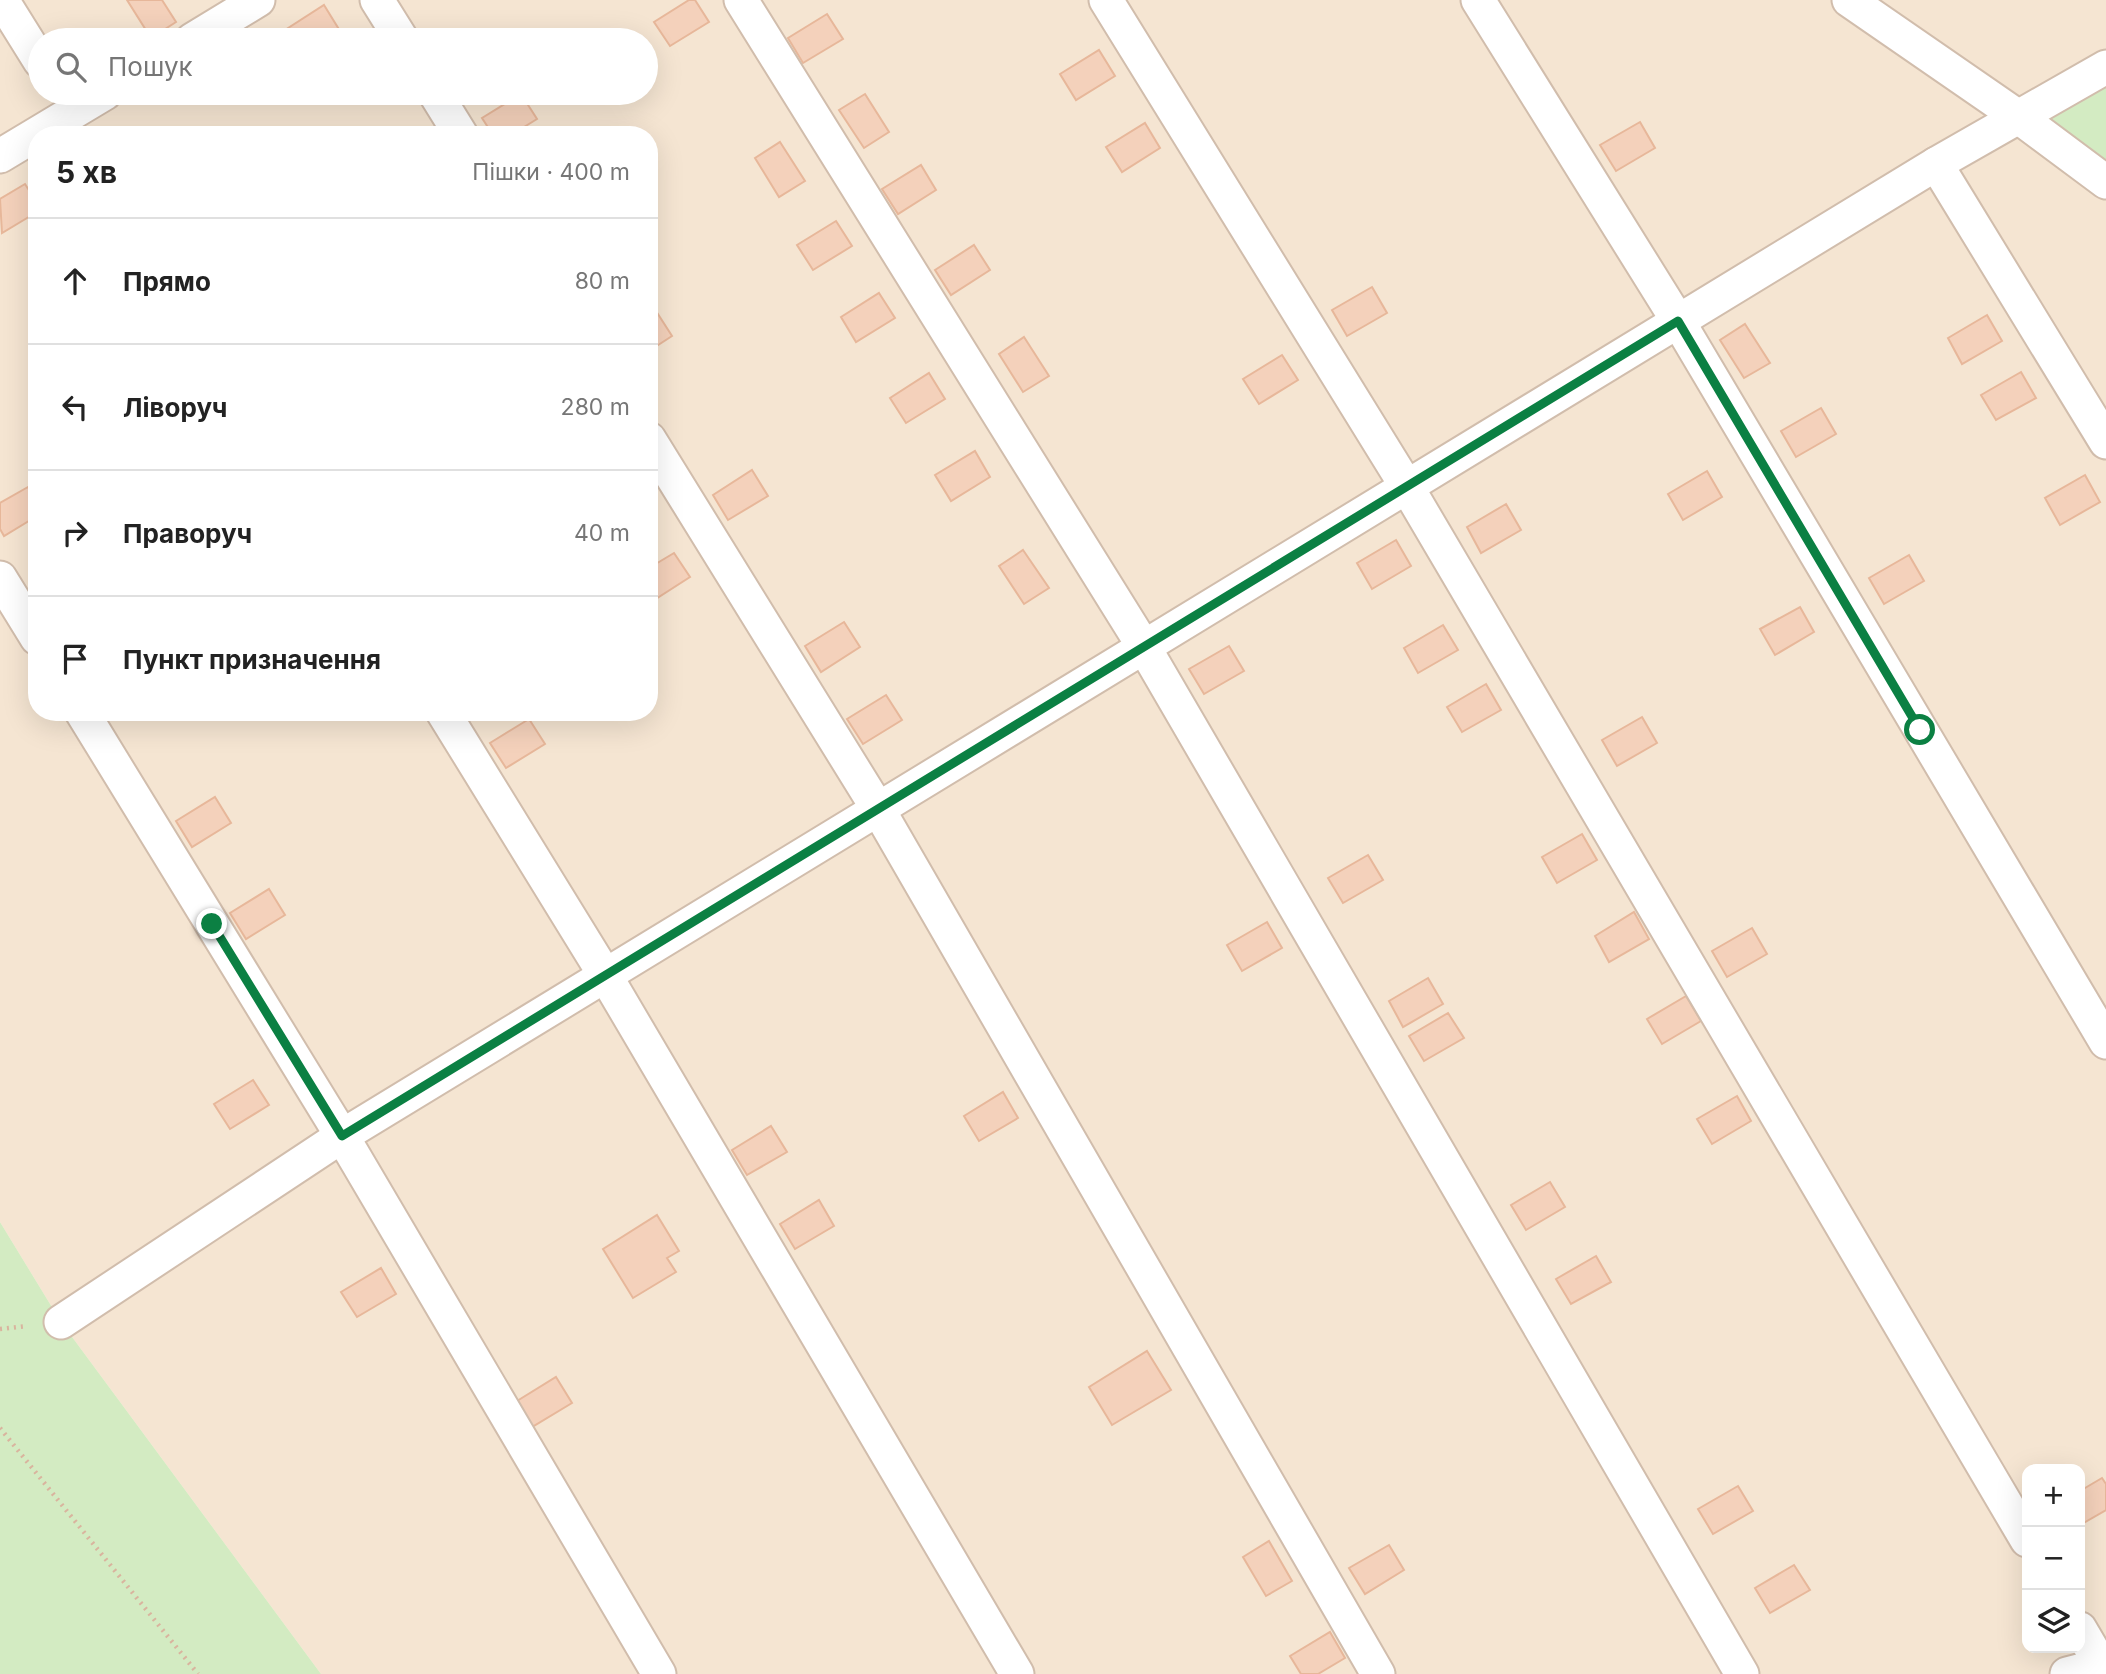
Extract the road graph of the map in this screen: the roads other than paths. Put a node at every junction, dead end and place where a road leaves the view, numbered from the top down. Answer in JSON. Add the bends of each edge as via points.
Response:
{"nodes":[{"id":1,"x":2,"y":0,"type":"edge"},
{"id":2,"x":258,"y":0,"type":"edge"},
{"id":3,"x":377,"y":0,"type":"edge"},
{"id":4,"x":741,"y":0,"type":"edge"},
{"id":5,"x":1106,"y":0,"type":"edge"},
{"id":6,"x":1478,"y":0,"type":"edge"},
{"id":7,"x":1849,"y":0,"type":"edge"},
{"id":8,"x":212,"y":28,"type":"edge"},
{"id":9,"x":394,"y":28,"type":"edge"},
{"id":10,"x":28,"y":42,"type":"edge"},
{"id":11,"x":2106,"y":67,"type":"edge"},
{"id":12,"x":442,"y":105,"type":"edge"},
{"id":13,"x":73,"y":113,"type":"edge"},
{"id":14,"x":2020,"y":118,"type":"junction"},
{"id":15,"x":51,"y":126,"type":"edge"},
{"id":16,"x":455,"y":126,"type":"edge"},
{"id":17,"x":28,"y":140,"type":"edge"},
{"id":18,"x":0,"y":156,"type":"edge"},
{"id":19,"x":1936,"y":164,"type":"junction"},
{"id":20,"x":2106,"y":182,"type":"edge"},
{"id":21,"x":1678,"y":321,"type":"junction"},
{"id":22,"x":2106,"y":442,"type":"edge"},
{"id":23,"x":658,"y":454,"type":"edge"},
{"id":24,"x":1406,"y":487,"type":"junction"},
{"id":25,"x":0,"y":578,"type":"edge"},
{"id":26,"x":28,"y":623,"type":"edge"},
{"id":27,"x":1144,"y":647,"type":"junction"},
{"id":28,"x":88,"y":721,"type":"edge"},
{"id":29,"x":449,"y":721,"type":"edge"},
{"id":30,"x":878,"y":809,"type":"junction"},
{"id":31,"x":606,"y":975,"type":"junction"},
{"id":32,"x":2106,"y":1042,"type":"edge"},
{"id":33,"x":342,"y":1136,"type":"junction"},
{"id":34,"x":61,"y":1322,"type":"dead end"},
{"id":35,"x":2022,"y":1532,"type":"edge"},
{"id":36,"x":2085,"y":1637,"type":"edge"},
{"id":37,"x":2103,"y":1665,"type":"edge"},
{"id":38,"x":659,"y":1674,"type":"edge"},
{"id":39,"x":1017,"y":1674,"type":"edge"},
{"id":40,"x":1378,"y":1674,"type":"edge"},
{"id":41,"x":1742,"y":1674,"type":"edge"},
{"id":42,"x":2067,"y":1674,"type":"edge"}],
"edges":[{"from":1,"to":10,"type":"street"},
{"from":2,"to":8,"type":"street"},
{"from":3,"to":9,"type":"street"},
{"from":4,"to":27,"type":"street"},
{"from":5,"to":24,"type":"street"},
{"from":6,"to":21,"type":"street"},
{"from":7,"to":14,"type":"street"},
{"from":11,"to":14,"type":"street"},
{"from":12,"to":16,"type":"street"},
{"from":13,"to":15,"type":"street"},
{"from":14,"to":19,"type":"street"},
{"from":14,"to":20,"type":"street"},
{"from":17,"to":18,"type":"street"},
{"from":19,"to":21,"type":"street"},
{"from":19,"to":22,"type":"street"},
{"from":21,"to":24,"type":"street"},
{"from":21,"to":32,"type":"street"},
{"from":23,"to":30,"type":"street"},
{"from":24,"to":27,"type":"street"},
{"from":24,"to":35,"type":"street"},
{"from":25,"to":26,"type":"street"},
{"from":27,"to":30,"type":"street"},
{"from":27,"to":41,"type":"street"},
{"from":28,"to":33,"type":"street"},
{"from":29,"to":31,"type":"street"},
{"from":30,"to":31,"type":"street"},
{"from":30,"to":40,"type":"street"},
{"from":31,"to":33,"type":"street"},
{"from":31,"to":39,"type":"street"},
{"from":33,"to":34,"type":"street"},
{"from":33,"to":38,"type":"street"},
{"from":36,"to":37,"type":"street"},
{"from":37,"to":42,"type":"street"}]}
